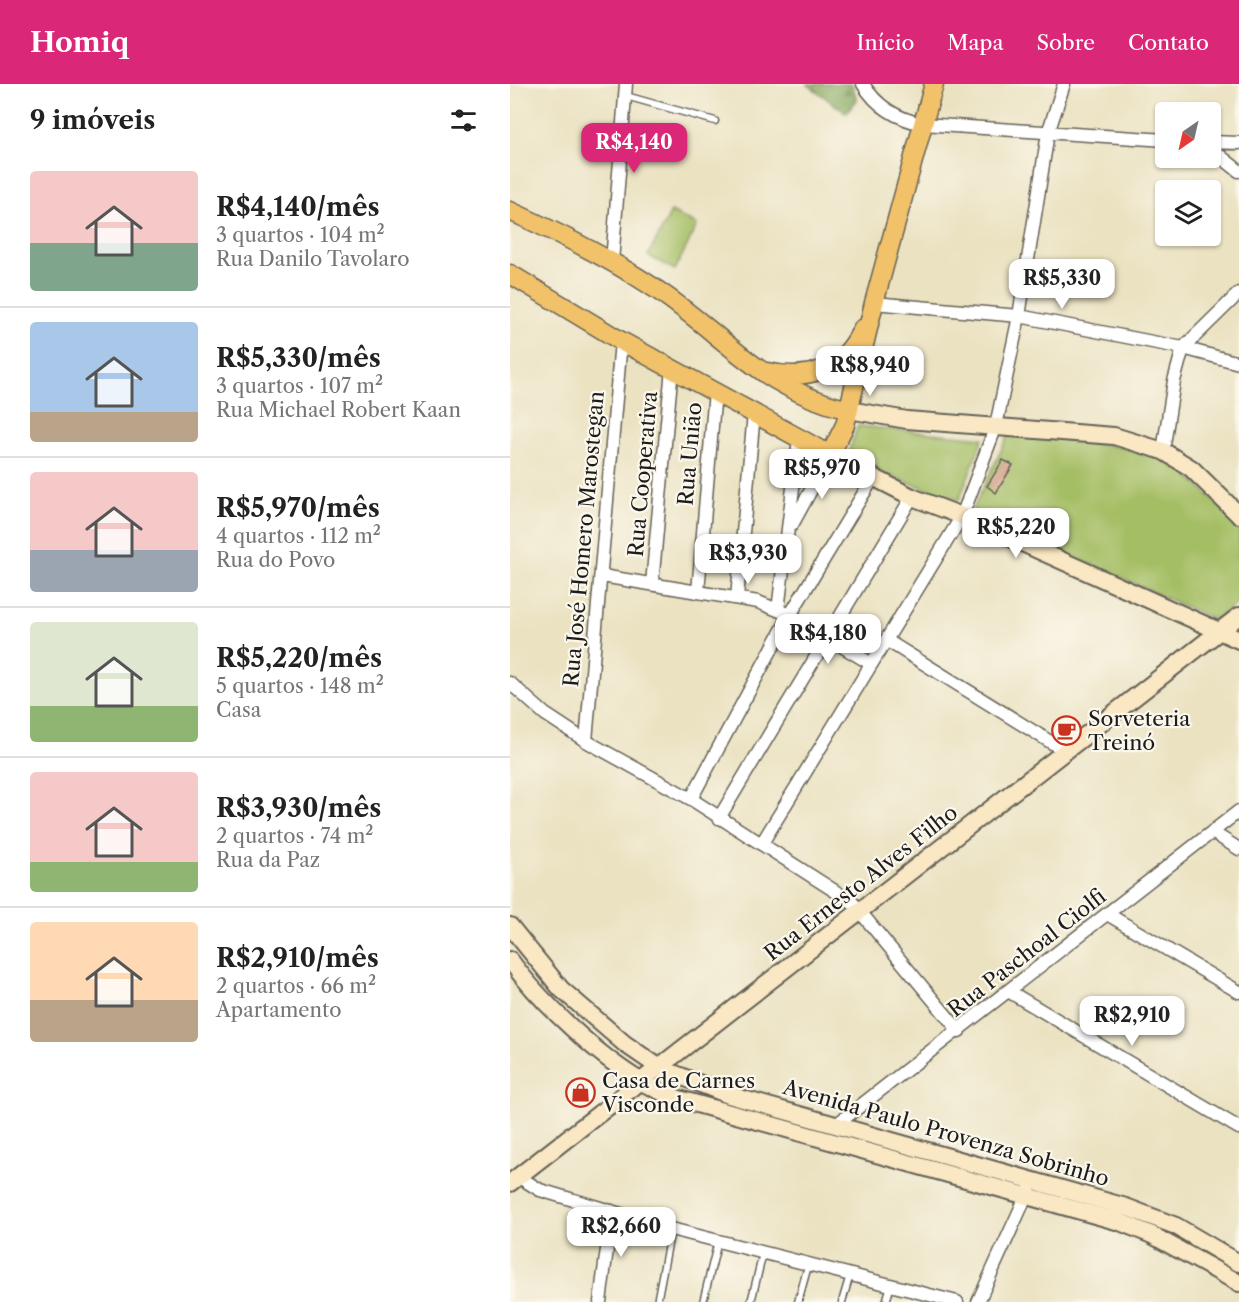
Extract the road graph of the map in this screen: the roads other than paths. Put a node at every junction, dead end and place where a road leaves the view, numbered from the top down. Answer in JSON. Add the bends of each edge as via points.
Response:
{"nodes":[{"id":1,"x":863,"y":84,"type":"edge"},
{"id":2,"x":934,"y":84,"type":"edge"},
{"id":3,"x":1064,"y":84,"type":"edge"},
{"id":4,"x":625,"y":90,"type":"edge"},
{"id":5,"x":715,"y":121,"type":"dead end"},
{"id":6,"x":923,"y":124,"type":"junction"},
{"id":7,"x":1048,"y":134,"type":"junction"},
{"id":8,"x":1155,"y":139,"type":"edge"},
{"id":9,"x":1221,"y":142,"type":"edge"},
{"id":10,"x":1239,"y":143,"type":"edge"},
{"id":11,"x":1221,"y":157,"type":"edge"},
{"id":12,"x":1239,"y":171,"type":"edge"},
{"id":13,"x":510,"y":211,"type":"edge"},
{"id":14,"x":612,"y":262,"type":"junction"},
{"id":15,"x":510,"y":274,"type":"edge"},
{"id":16,"x":1239,"y":293,"type":"edge"},
{"id":17,"x":874,"y":303,"type":"junction"},
{"id":18,"x":1019,"y":316,"type":"junction"},
{"id":19,"x":621,"y":341,"type":"junction"},
{"id":20,"x":1183,"y":348,"type":"junction"},
{"id":21,"x":1239,"y":363,"type":"edge"},
{"id":22,"x":672,"y":368,"type":"junction"},
{"id":23,"x":756,"y":369,"type":"junction"},
{"id":24,"x":715,"y":391,"type":"junction"},
{"id":25,"x":849,"y":410,"type":"junction"},
{"id":26,"x":754,"y":413,"type":"junction"},
{"id":27,"x":996,"y":426,"type":"junction"},
{"id":28,"x":799,"y":439,"type":"junction"},
{"id":29,"x":1163,"y":451,"type":"junction"},
{"id":30,"x":830,"y":455,"type":"junction"},
{"id":31,"x":873,"y":478,"type":"junction"},
{"id":32,"x":912,"y":497,"type":"junction"},
{"id":33,"x":1239,"y":515,"type":"edge"},
{"id":34,"x":962,"y":516,"type":"junction"},
{"id":35,"x":788,"y":531,"type":"junction"},
{"id":36,"x":602,"y":576,"type":"junction"},
{"id":37,"x":652,"y":584,"type":"junction"},
{"id":38,"x":698,"y":592,"type":"junction"},
{"id":39,"x":737,"y":597,"type":"junction"},
{"id":40,"x":778,"y":610,"type":"junction"},
{"id":41,"x":790,"y":615,"type":"junction"},
{"id":42,"x":1239,"y":616,"type":"edge"},
{"id":43,"x":1219,"y":631,"type":"junction"},
{"id":44,"x":827,"y":638,"type":"junction"},
{"id":45,"x":886,"y":640,"type":"junction"},
{"id":46,"x":1239,"y":640,"type":"edge"},
{"id":47,"x":870,"y":663,"type":"junction"},
{"id":48,"x":510,"y":683,"type":"edge"},
{"id":49,"x":586,"y":741,"type":"junction"},
{"id":50,"x":1065,"y":751,"type":"junction"},
{"id":51,"x":691,"y":799,"type":"junction"},
{"id":52,"x":1239,"y":811,"type":"edge"},
{"id":53,"x":719,"y":818,"type":"junction"},
{"id":54,"x":1212,"y":832,"type":"junction"},
{"id":55,"x":762,"y":843,"type":"junction"},
{"id":56,"x":1239,"y":849,"type":"edge"},
{"id":57,"x":862,"y":912,"type":"junction"},
{"id":58,"x":1109,"y":915,"type":"junction"},
{"id":59,"x":510,"y":926,"type":"edge"},
{"id":60,"x":510,"y":960,"type":"edge"},
{"id":61,"x":1010,"y":992,"type":"junction"},
{"id":62,"x":1239,"y":992,"type":"edge"},
{"id":63,"x":959,"y":1031,"type":"junction"},
{"id":64,"x":660,"y":1068,"type":"junction"},
{"id":65,"x":642,"y":1082,"type":"junction"},
{"id":66,"x":837,"y":1124,"type":"junction"},
{"id":67,"x":1239,"y":1128,"type":"edge"},
{"id":68,"x":514,"y":1180,"type":"edge"},
{"id":69,"x":1033,"y":1181,"type":"junction"},
{"id":70,"x":1026,"y":1198,"type":"junction"},
{"id":71,"x":612,"y":1211,"type":"junction"},
{"id":72,"x":671,"y":1229,"type":"junction"},
{"id":73,"x":718,"y":1239,"type":"junction"},
{"id":74,"x":763,"y":1251,"type":"junction"},
{"id":75,"x":808,"y":1262,"type":"junction"},
{"id":76,"x":1239,"y":1263,"type":"edge"},
{"id":77,"x":850,"y":1275,"type":"junction"},
{"id":78,"x":1239,"y":1283,"type":"edge"},
{"id":79,"x":891,"y":1285,"type":"junction"},
{"id":80,"x":934,"y":1299,"type":"edge"},
{"id":81,"x":600,"y":1302,"type":"edge"},
{"id":82,"x":657,"y":1302,"type":"edge"},
{"id":83,"x":703,"y":1302,"type":"edge"},
{"id":84,"x":751,"y":1302,"type":"edge"},
{"id":85,"x":798,"y":1302,"type":"edge"},
{"id":86,"x":842,"y":1302,"type":"edge"},
{"id":87,"x":886,"y":1302,"type":"edge"},
{"id":88,"x":957,"y":1302,"type":"edge"},
{"id":89,"x":978,"y":1302,"type":"edge"}],
"edges":[{"from":1,"to":6,"type":"street","via":[[886,110],[905,121]]},
{"from":2,"to":6,"type":"main road"},
{"from":3,"to":7,"type":"street"},
{"from":4,"to":5,"type":"lane"},
{"from":4,"to":14,"type":"street"},
{"from":6,"to":7,"type":"street"},
{"from":6,"to":17,"type":"main road"},
{"from":7,"to":8,"type":"street"},
{"from":7,"to":18,"type":"street"},
{"from":9,"to":10,"type":"street"},
{"from":11,"to":12,"type":"street"},
{"from":13,"to":14,"type":"main road"},
{"from":14,"to":23,"type":"main road","via":[[665,296]]},
{"from":15,"to":19,"type":"main road"},
{"from":16,"to":20,"type":"street"},
{"from":17,"to":18,"type":"street"},
{"from":17,"to":23,"type":"main road","via":[[855,344],[827,368],[802,376]]},
{"from":17,"to":25,"type":"main road"},
{"from":18,"to":20,"type":"street"},
{"from":18,"to":27,"type":"street"},
{"from":19,"to":22,"type":"main road"},
{"from":19,"to":36,"type":"street","name":"Rua José Homero Marostegan"},
{"from":20,"to":21,"type":"street"},
{"from":20,"to":29,"type":"street"},
{"from":22,"to":24,"type":"main road"},
{"from":22,"to":37,"type":"street","name":"Rua Cooperativa"},
{"from":23,"to":25,"type":"main road","via":[[816,402]]},
{"from":24,"to":26,"type":"main road"},
{"from":24,"to":38,"type":"street","name":"Rua União"},
{"from":25,"to":27,"type":"main road","via":[[908,420]]},
{"from":25,"to":30,"type":"main road"},
{"from":26,"to":28,"type":"main road"},
{"from":26,"to":39,"type":"street"},
{"from":27,"to":29,"type":"main road","via":[[1114,436]]},
{"from":27,"to":34,"type":"street"},
{"from":28,"to":30,"type":"main road"},
{"from":28,"to":35,"type":"street"},
{"from":29,"to":33,"type":"main road","via":[[1191,468]]},
{"from":30,"to":31,"type":"main road"},
{"from":30,"to":35,"type":"street"},
{"from":31,"to":32,"type":"main road"},
{"from":31,"to":41,"type":"street"},
{"from":32,"to":34,"type":"main road"},
{"from":32,"to":44,"type":"street"},
{"from":34,"to":43,"type":"main road"},
{"from":34,"to":45,"type":"street"},
{"from":35,"to":40,"type":"street"},
{"from":36,"to":37,"type":"street"},
{"from":36,"to":49,"type":"street","name":"Rua José Homero Marostegan"},
{"from":37,"to":38,"type":"street"},
{"from":38,"to":39,"type":"street"},
{"from":39,"to":40,"type":"street"},
{"from":40,"to":41,"type":"street"},
{"from":41,"to":44,"type":"street"},
{"from":41,"to":51,"type":"street"},
{"from":42,"to":43,"type":"main road","name":"Rua Ernesto Alves Filho"},
{"from":43,"to":46,"type":"main road"},
{"from":43,"to":50,"type":"main road","name":"Rua Ernesto Alves Filho"},
{"from":44,"to":47,"type":"street"},
{"from":44,"to":53,"type":"street"},
{"from":45,"to":47,"type":"street"},
{"from":45,"to":50,"type":"street"},
{"from":47,"to":55,"type":"street"},
{"from":48,"to":49,"type":"street","via":[[545,714]]},
{"from":49,"to":51,"type":"street"},
{"from":50,"to":57,"type":"main road","name":"Rua Ernesto Alves Filho"},
{"from":51,"to":53,"type":"street"},
{"from":52,"to":54,"type":"street","name":"Rua Paschoal Ciolfi"},
{"from":53,"to":55,"type":"street"},
{"from":54,"to":56,"type":"street"},
{"from":54,"to":58,"type":"street","name":"Rua Paschoal Ciolfi"},
{"from":55,"to":57,"type":"street","via":[[826,883]]},
{"from":57,"to":63,"type":"street"},
{"from":57,"to":64,"type":"main road","name":"Rua Ernesto Alves Filho"},
{"from":58,"to":61,"type":"street","name":"Rua Paschoal Ciolfi"},
{"from":58,"to":62,"type":"street"},
{"from":59,"to":64,"type":"main road","name":"Avenida Paulo Provenza Sobrinho","via":[[561,989]]},
{"from":60,"to":65,"type":"main road","name":"Avenida Paulo Provenza Sobrinho","via":[[548,1004]]},
{"from":61,"to":63,"type":"street","name":"Rua Paschoal Ciolfi"},
{"from":61,"to":67,"type":"street"},
{"from":63,"to":66,"type":"street","name":"Rua Paschoal Ciolfi"},
{"from":64,"to":65,"type":"main road","name":"Rua Ernesto Alves Filho"},
{"from":64,"to":66,"type":"main road","name":"Avenida Paulo Provenza Sobrinho","via":[[729,1095]]},
{"from":65,"to":68,"type":"main road","name":"Rua Ernesto Alves Filho"},
{"from":65,"to":70,"type":"main road","name":"Avenida Paulo Provenza Sobrinho","via":[[680,1100]]},
{"from":66,"to":69,"type":"main road","name":"Avenida Paulo Provenza Sobrinho"},
{"from":68,"to":71,"type":"street"},
{"from":69,"to":70,"type":"street"},
{"from":69,"to":76,"type":"main road","name":"Avenida Paulo Provenza Sobrinho","via":[[1158,1218]]},
{"from":70,"to":78,"type":"main road","name":"Avenida Paulo Provenza Sobrinho","via":[[1120,1222],[1152,1235]]},
{"from":70,"to":89,"type":"street"},
{"from":71,"to":72,"type":"street"},
{"from":71,"to":81,"type":"street"},
{"from":72,"to":73,"type":"street"},
{"from":72,"to":82,"type":"lane"},
{"from":73,"to":74,"type":"street"},
{"from":73,"to":83,"type":"lane"},
{"from":74,"to":75,"type":"street"},
{"from":74,"to":84,"type":"lane"},
{"from":75,"to":77,"type":"street"},
{"from":75,"to":85,"type":"lane"},
{"from":77,"to":79,"type":"street"},
{"from":77,"to":86,"type":"lane"},
{"from":79,"to":80,"type":"street"},
{"from":79,"to":87,"type":"lane"},
{"from":80,"to":88,"type":"street"}]}
